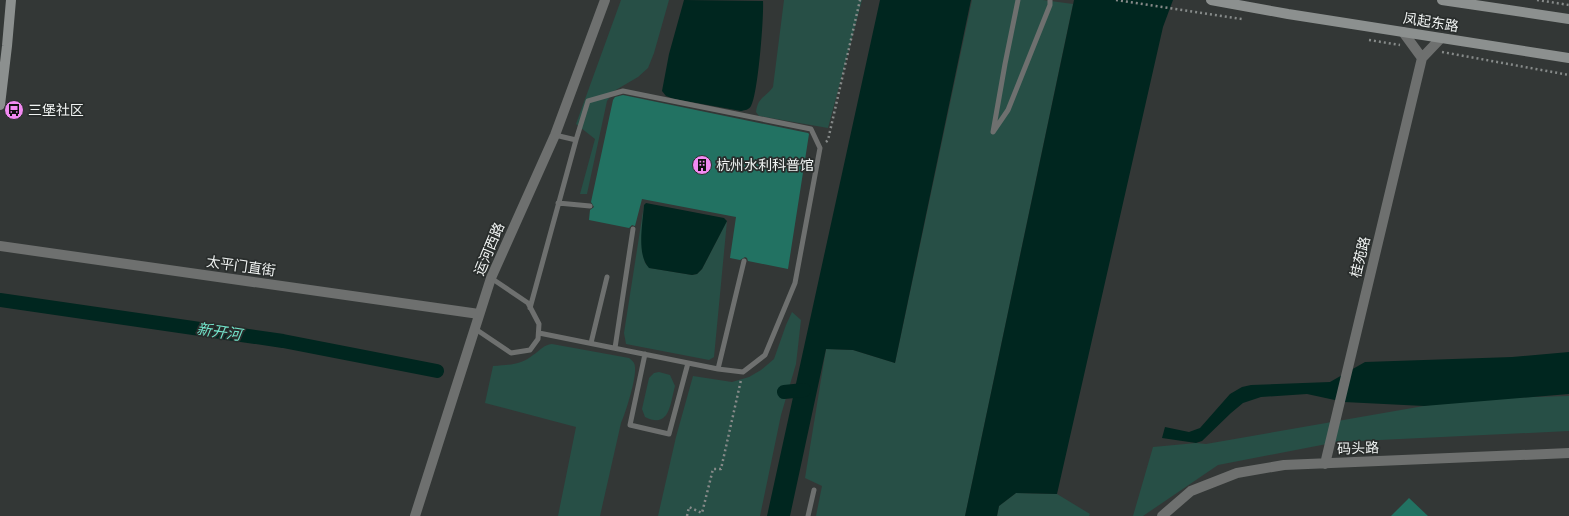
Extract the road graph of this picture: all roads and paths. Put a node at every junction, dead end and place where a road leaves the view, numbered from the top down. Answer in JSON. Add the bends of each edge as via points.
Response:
{"nodes":[{"id":1,"x":11,"y":0,"type":"edge"},
{"id":2,"x":605,"y":0,"type":"edge"},
{"id":3,"x":860,"y":0,"type":"edge"},
{"id":4,"x":1018,"y":0,"type":"edge"},
{"id":5,"x":1050,"y":0,"type":"edge"},
{"id":6,"x":1116,"y":0,"type":"edge"},
{"id":7,"x":1211,"y":0,"type":"edge"},
{"id":8,"x":1442,"y":0,"type":"edge"},
{"id":9,"x":1537,"y":0,"type":"edge"},
{"id":10,"x":1456,"y":1,"type":"edge"},
{"id":11,"x":1569,"y":5,"type":"edge"},
{"id":12,"x":1569,"y":19,"type":"edge"},
{"id":13,"x":1249,"y":20,"type":"dead end"},
{"id":14,"x":1403,"y":32,"type":"junction"},
{"id":15,"x":1441,"y":38,"type":"junction"},
{"id":16,"x":1422,"y":58,"type":"junction"},
{"id":17,"x":1569,"y":58,"type":"edge"},
{"id":18,"x":0,"y":105,"type":"edge"},
{"id":19,"x":555,"y":135,"type":"junction"},
{"id":20,"x":576,"y":140,"type":"junction"},
{"id":21,"x":820,"y":148,"type":"junction"},
{"id":22,"x":558,"y":203,"type":"junction"},
{"id":23,"x":590,"y":206,"type":"dead end"},
{"id":24,"x":633,"y":229,"type":"dead end"},
{"id":25,"x":0,"y":246,"type":"edge"},
{"id":26,"x":744,"y":261,"type":"dead end"},
{"id":27,"x":607,"y":277,"type":"dead end"},
{"id":28,"x":491,"y":278,"type":"junction"},
{"id":29,"x":530,"y":308,"type":"junction"},
{"id":30,"x":479,"y":314,"type":"junction"},
{"id":31,"x":474,"y":328,"type":"junction"},
{"id":32,"x":538,"y":333,"type":"junction"},
{"id":33,"x":592,"y":344,"type":"junction"},
{"id":34,"x":614,"y":348,"type":"junction"},
{"id":35,"x":645,"y":354,"type":"junction"},
{"id":36,"x":688,"y":363,"type":"junction"},
{"id":37,"x":718,"y":369,"type":"junction"},
{"id":38,"x":743,"y":372,"type":"junction"},
{"id":39,"x":1569,"y":453,"type":"edge"},
{"id":40,"x":1325,"y":464,"type":"junction"},
{"id":41,"x":814,"y":490,"type":"dead end"},
{"id":42,"x":415,"y":516,"type":"edge"},
{"id":43,"x":687,"y":516,"type":"edge"},
{"id":44,"x":808,"y":516,"type":"edge"},
{"id":45,"x":1162,"y":516,"type":"edge"}],
"edges":[{"from":1,"to":18,"type":"main road"},
{"from":2,"to":19,"type":"street","name":"运河西路"},
{"from":3,"to":21,"type":"path","via":[[828,140]]},
{"from":4,"to":5,"type":"lane","via":[[993,132],[1008,110]]},
{"from":6,"to":13,"type":"path"},
{"from":7,"to":14,"type":"main road","name":"凤起东路"},
{"from":8,"to":10,"type":"main road","name":"凤起东路"},
{"from":9,"to":11,"type":"path"},
{"from":10,"to":12,"type":"main road","name":"凤起东路"},
{"from":14,"to":15,"type":"main road","name":"凤起东路"},
{"from":14,"to":16,"type":"street"},
{"from":15,"to":16,"type":"street","name":"桂苑路"},
{"from":15,"to":17,"type":"main road","name":"凤起东路"},
{"from":16,"to":40,"type":"street","name":"桂苑路"},
{"from":19,"to":20,"type":"lane"},
{"from":19,"to":28,"type":"street","name":"运河西路"},
{"from":20,"to":21,"type":"lane","via":[[588,102],[623,91],[811,129]]},
{"from":20,"to":22,"type":"lane"},
{"from":21,"to":38,"type":"lane","via":[[795,283],[765,355]]},
{"from":22,"to":23,"type":"lane"},
{"from":22,"to":29,"type":"lane"},
{"from":24,"to":34,"type":"lane"},
{"from":25,"to":30,"type":"street","name":"太平门直街"},
{"from":26,"to":37,"type":"lane"},
{"from":27,"to":33,"type":"lane"},
{"from":28,"to":29,"type":"lane","via":[[528,303]]},
{"from":28,"to":30,"type":"street","name":"运河西路"},
{"from":29,"to":32,"type":"lane","via":[[539,324]]},
{"from":30,"to":31,"type":"street","name":"运河西路"},
{"from":31,"to":32,"type":"lane","via":[[511,353],[530,350],[538,339]]},
{"from":31,"to":42,"type":"street","name":"运河西路"},
{"from":32,"to":33,"type":"lane"},
{"from":33,"to":34,"type":"lane"},
{"from":34,"to":35,"type":"lane"},
{"from":35,"to":36,"type":"lane"},
{"from":35,"to":36,"type":"lane","via":[[630,425],[669,434]]},
{"from":36,"to":37,"type":"lane"},
{"from":37,"to":38,"type":"lane"},
{"from":38,"to":43,"type":"path","via":[[721,469],[713,468],[702,513],[689,507]]},
{"from":39,"to":40,"type":"street","name":"码头路"},
{"from":40,"to":45,"type":"street","name":"码头路","via":[[1284,465],[1237,474],[1190,491]]},
{"from":41,"to":44,"type":"lane"}]}
